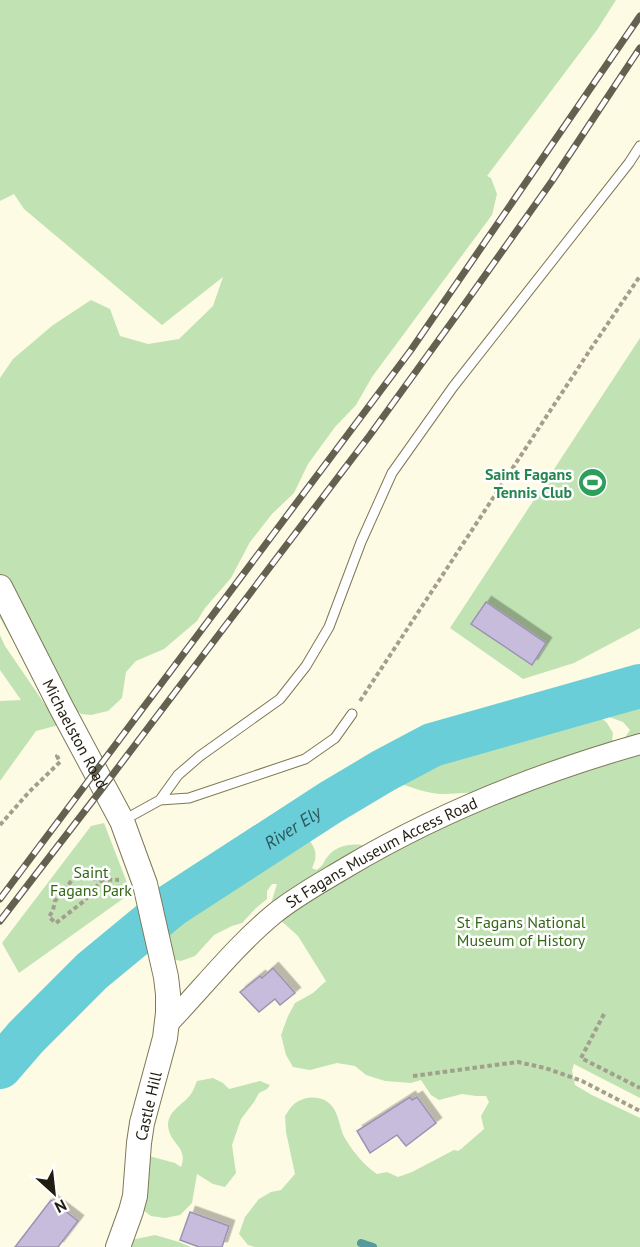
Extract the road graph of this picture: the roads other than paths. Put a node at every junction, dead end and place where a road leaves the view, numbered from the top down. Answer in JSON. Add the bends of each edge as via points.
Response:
{"nodes":[{"id":1,"x":640,"y":146,"type":"edge"},
{"id":2,"x":0,"y":587,"type":"edge"},
{"id":3,"x":352,"y":714,"type":"road end"},
{"id":4,"x":640,"y":744,"type":"edge"},
{"id":5,"x":160,"y":800,"type":"junction"},
{"id":6,"x":122,"y":821,"type":"junction"},
{"id":7,"x":163,"y":964,"type":"joint"},
{"id":8,"x":166,"y":1026,"type":"junction"},
{"id":9,"x":118,"y":1247,"type":"edge"}],
"edges":[{"from":1,"to":5,"type":"lane","via":[[453,387],[392,473],[328,627],[306,666],[280,699],[200,756],[178,775]]},
{"from":2,"to":6,"type":"street","name":"Michaelston Road"},
{"from":3,"to":5,"type":"lane","via":[[335,738],[304,759],[189,798]]},
{"from":4,"to":8,"type":"street","name":"St Fagans Museum Access Road","via":[[531,779],[478,802],[417,829],[320,883],[258,928]]},
{"from":5,"to":6,"type":"lane"},
{"from":6,"to":7,"type":"street","name":"Michaelston Road","via":[[135,881]]},
{"from":7,"to":8,"type":"street","name":"Castle Hill","via":[[168,994]]},
{"from":8,"to":9,"type":"street","name":"Castle Hill","via":[[142,1123],[133,1203]]}]}
